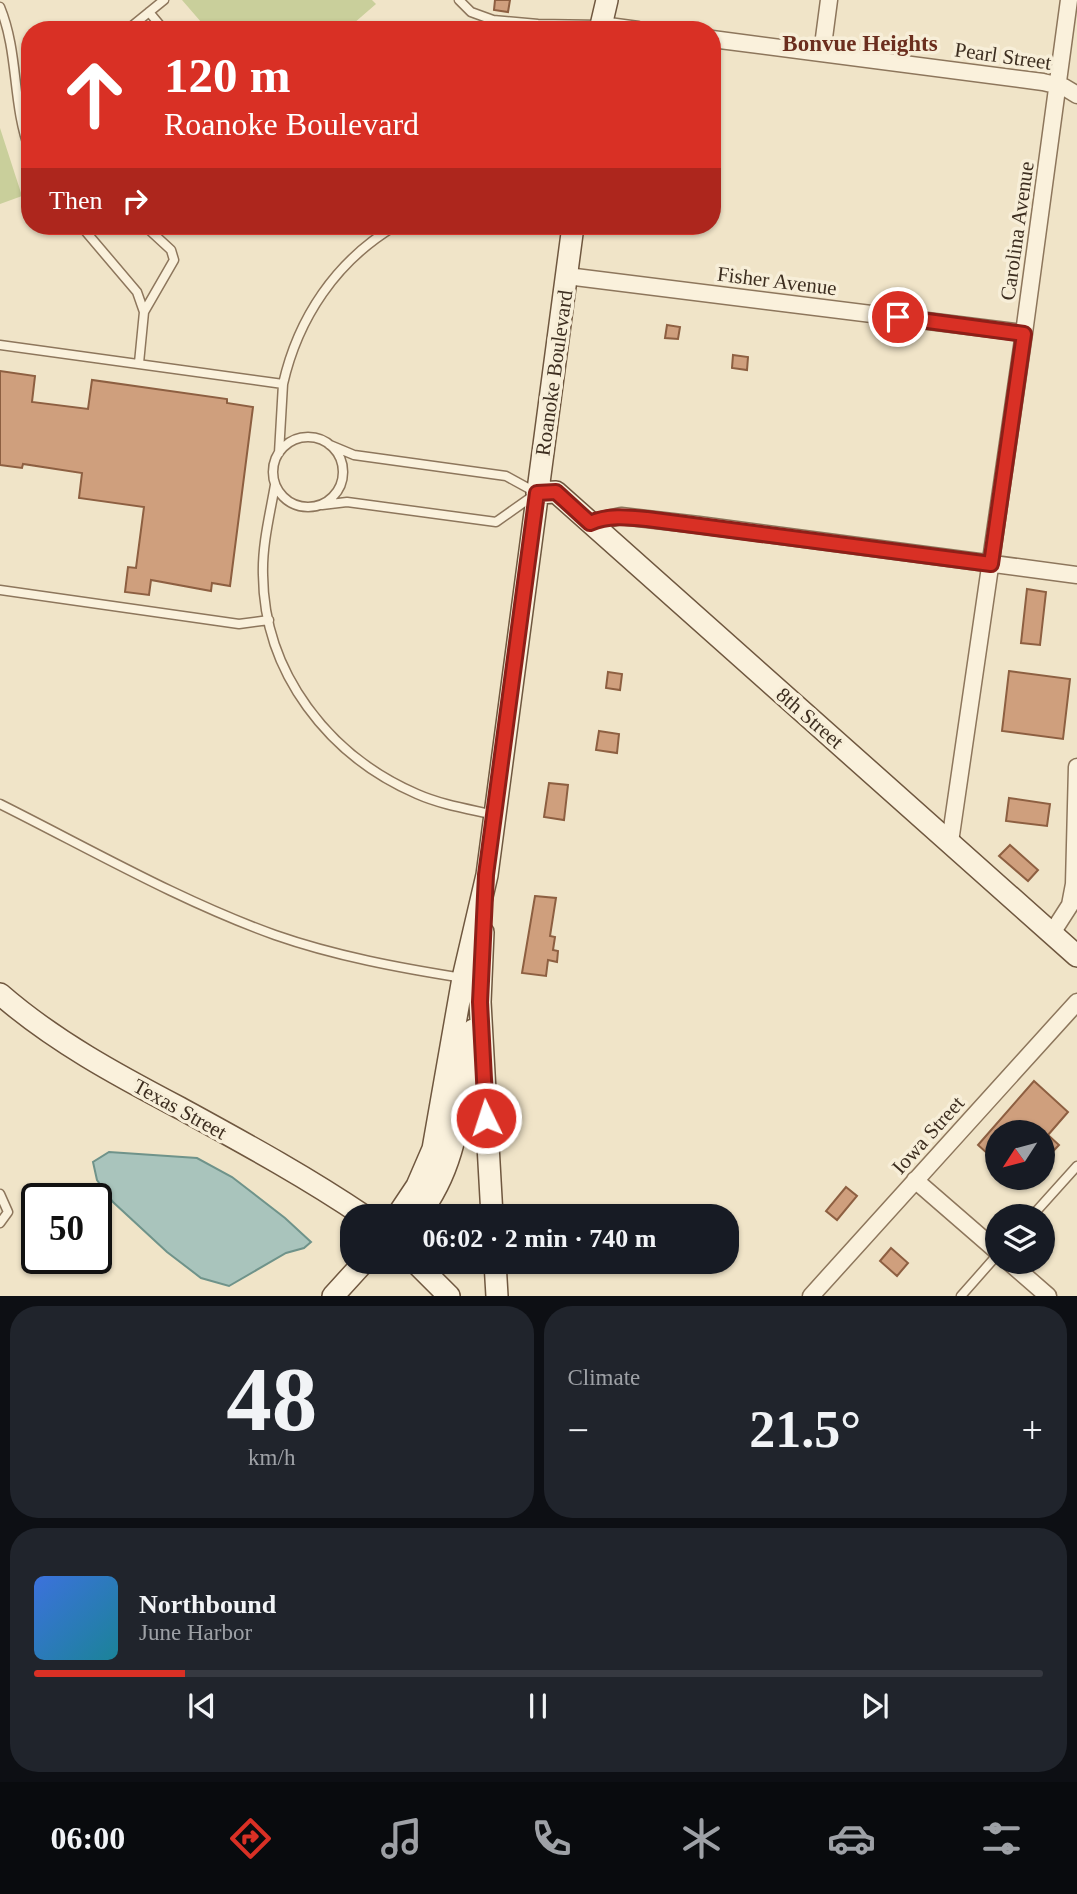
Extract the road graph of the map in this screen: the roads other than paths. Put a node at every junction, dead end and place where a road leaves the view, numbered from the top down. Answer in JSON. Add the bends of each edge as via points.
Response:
{"nodes":[{"id":1,"x":164,"y":0,"type":"edge"},
{"id":2,"x":458,"y":0,"type":"edge"},
{"id":3,"x":607,"y":0,"type":"edge"},
{"id":4,"x":829,"y":0,"type":"edge"},
{"id":5,"x":1069,"y":0,"type":"edge"},
{"id":6,"x":0,"y":7,"type":"edge"},
{"id":7,"x":149,"y":12,"type":"junction"},
{"id":8,"x":138,"y":21,"type":"edge"},
{"id":9,"x":156,"y":21,"type":"edge"},
{"id":10,"x":508,"y":21,"type":"edge"},
{"id":11,"x":602,"y":21,"type":"edge"},
{"id":12,"x":721,"y":40,"type":"edge"},
{"id":13,"x":821,"y":53,"type":"junction"},
{"id":14,"x":1057,"y":85,"type":"junction"},
{"id":15,"x":1077,"y":95,"type":"edge"},
{"id":16,"x":21,"y":115,"type":"edge"},
{"id":17,"x":89,"y":235,"type":"edge"},
{"id":18,"x":155,"y":235,"type":"edge"},
{"id":19,"x":383,"y":235,"type":"edge"},
{"id":20,"x":572,"y":235,"type":"edge"},
{"id":21,"x":567,"y":276,"type":"junction"},
{"id":22,"x":144,"y":312,"type":"junction"},
{"id":23,"x":1024,"y":334,"type":"junction"},
{"id":24,"x":0,"y":345,"type":"edge"},
{"id":25,"x":139,"y":363,"type":"junction"},
{"id":26,"x":283,"y":384,"type":"junction"},
{"id":27,"x":330,"y":445,"type":"junction"},
{"id":28,"x":279,"y":453,"type":"junction"},
{"id":29,"x":275,"y":485,"type":"junction"},
{"id":30,"x":537,"y":493,"type":"junction"},
{"id":31,"x":321,"y":505,"type":"junction"},
{"id":32,"x":590,"y":523,"type":"junction"},
{"id":33,"x":991,"y":564,"type":"junction"},
{"id":34,"x":1077,"y":575,"type":"edge"},
{"id":35,"x":0,"y":590,"type":"edge"},
{"id":36,"x":269,"y":620,"type":"junction"},
{"id":37,"x":1077,"y":767,"type":"edge"},
{"id":38,"x":0,"y":804,"type":"edge"},
{"id":39,"x":495,"y":815,"type":"junction"},
{"id":40,"x":950,"y":842,"type":"junction"},
{"id":41,"x":1052,"y":933,"type":"junction"},
{"id":42,"x":1077,"y":956,"type":"edge"},
{"id":43,"x":474,"y":987,"type":"junction"},
{"id":44,"x":0,"y":994,"type":"edge"},
{"id":45,"x":1077,"y":1002,"type":"edge"},
{"id":46,"x":1077,"y":1166,"type":"edge"},
{"id":47,"x":915,"y":1180,"type":"junction"},
{"id":48,"x":0,"y":1194,"type":"edge"},
{"id":49,"x":345,"y":1204,"type":"edge"},
{"id":50,"x":405,"y":1204,"type":"edge"},
{"id":51,"x":426,"y":1204,"type":"edge"},
{"id":52,"x":491,"y":1204,"type":"edge"},
{"id":53,"x":1043,"y":1204,"type":"edge"},
{"id":54,"x":0,"y":1223,"type":"edge"},
{"id":55,"x":985,"y":1242,"type":"edge"},
{"id":56,"x":985,"y":1268,"type":"edge"},
{"id":57,"x":353,"y":1274,"type":"edge"},
{"id":58,"x":427,"y":1274,"type":"edge"},
{"id":59,"x":496,"y":1274,"type":"edge"},
{"id":60,"x":1023,"y":1274,"type":"edge"},
{"id":61,"x":333,"y":1296,"type":"edge"},
{"id":62,"x":449,"y":1296,"type":"edge"},
{"id":63,"x":497,"y":1296,"type":"edge"},
{"id":64,"x":811,"y":1296,"type":"edge"},
{"id":65,"x":961,"y":1296,"type":"edge"},
{"id":66,"x":1048,"y":1296,"type":"edge"}],
"edges":[{"from":1,"to":7,"type":"lane"},
{"from":2,"to":10,"type":"lane","via":[[471,12]]},
{"from":3,"to":11,"type":"main road"},
{"from":4,"to":13,"type":"street"},
{"from":5,"to":14,"type":"street","name":"Carolina Avenue"},
{"from":6,"to":16,"type":"lane","via":[[12,49]]},
{"from":7,"to":8,"type":"lane"},
{"from":7,"to":9,"type":"lane"},
{"from":12,"to":13,"type":"street","name":"Pearl Street"},
{"from":13,"to":14,"type":"street","name":"Pearl Street"},
{"from":14,"to":15,"type":"street","name":"Pearl Street"},
{"from":14,"to":23,"type":"street","name":"Carolina Avenue"},
{"from":17,"to":22,"type":"lane","via":[[137,292]]},
{"from":18,"to":22,"type":"lane","via":[[171,250],[174,260]]},
{"from":19,"to":26,"type":"lane","via":[[358,253],[323,292],[302,326]]},
{"from":20,"to":21,"type":"main road","name":"Roanoke Boulevard"},
{"from":21,"to":23,"type":"street","name":"Fisher Avenue"},
{"from":21,"to":30,"type":"main road","name":"Roanoke Boulevard"},
{"from":22,"to":25,"type":"lane"},
{"from":23,"to":33,"type":"street","name":"Carolina Avenue"},
{"from":24,"to":25,"type":"lane"},
{"from":25,"to":26,"type":"lane"},
{"from":26,"to":28,"type":"lane"},
{"from":27,"to":28,"type":"lane","via":[[308,437],[296,439]]},
{"from":27,"to":30,"type":"lane","via":[[354,455],[506,476]]},
{"from":27,"to":31,"type":"lane","via":[[338,454],[342,477],[339,489]]},
{"from":28,"to":29,"type":"lane","via":[[274,463]]},
{"from":29,"to":31,"type":"lane","via":[[289,502]]},
{"from":29,"to":36,"type":"lane","via":[[263,563]]},
{"from":30,"to":31,"type":"lane","via":[[496,522],[346,502]]},
{"from":30,"to":32,"type":"main road","name":"8th Street","via":[[556,492]]},
{"from":30,"to":39,"type":"main road","name":"Roanoke Boulevard"},
{"from":32,"to":33,"type":"street","via":[[621,516]]},
{"from":32,"to":40,"type":"main road","name":"8th Street"},
{"from":33,"to":34,"type":"street"},
{"from":33,"to":40,"type":"street","name":"Carolina Avenue"},
{"from":35,"to":36,"type":"lane","via":[[239,624]]},
{"from":36,"to":39,"type":"lane","via":[[289,678],[338,744],[379,775],[419,795]]},
{"from":37,"to":41,"type":"street","via":[[1070,905]]},
{"from":38,"to":43,"type":"lane","via":[[196,902],[277,936]]},
{"from":39,"to":43,"type":"main road","name":"Roanoke Boulevard"},
{"from":40,"to":41,"type":"main road","name":"8th Street"},
{"from":41,"to":42,"type":"main road","name":"8th Street"},
{"from":43,"to":50,"type":"main road","via":[[433,1149]]},
{"from":43,"to":51,"type":"main road","via":[[454,1148]]},
{"from":43,"to":52,"type":"main road"},
{"from":44,"to":49,"type":"main road","name":"Texas Street","via":[[103,1067]]},
{"from":45,"to":47,"type":"street","name":"Iowa Street"},
{"from":46,"to":53,"type":"lane"},
{"from":47,"to":55,"type":"street"},
{"from":47,"to":64,"type":"street","name":"Iowa Street"},
{"from":48,"to":54,"type":"lane","via":[[8,1212]]},
{"from":56,"to":65,"type":"lane"},
{"from":57,"to":61,"type":"main road"},
{"from":58,"to":62,"type":"main road"},
{"from":59,"to":63,"type":"main road"},
{"from":60,"to":66,"type":"street"}]}
